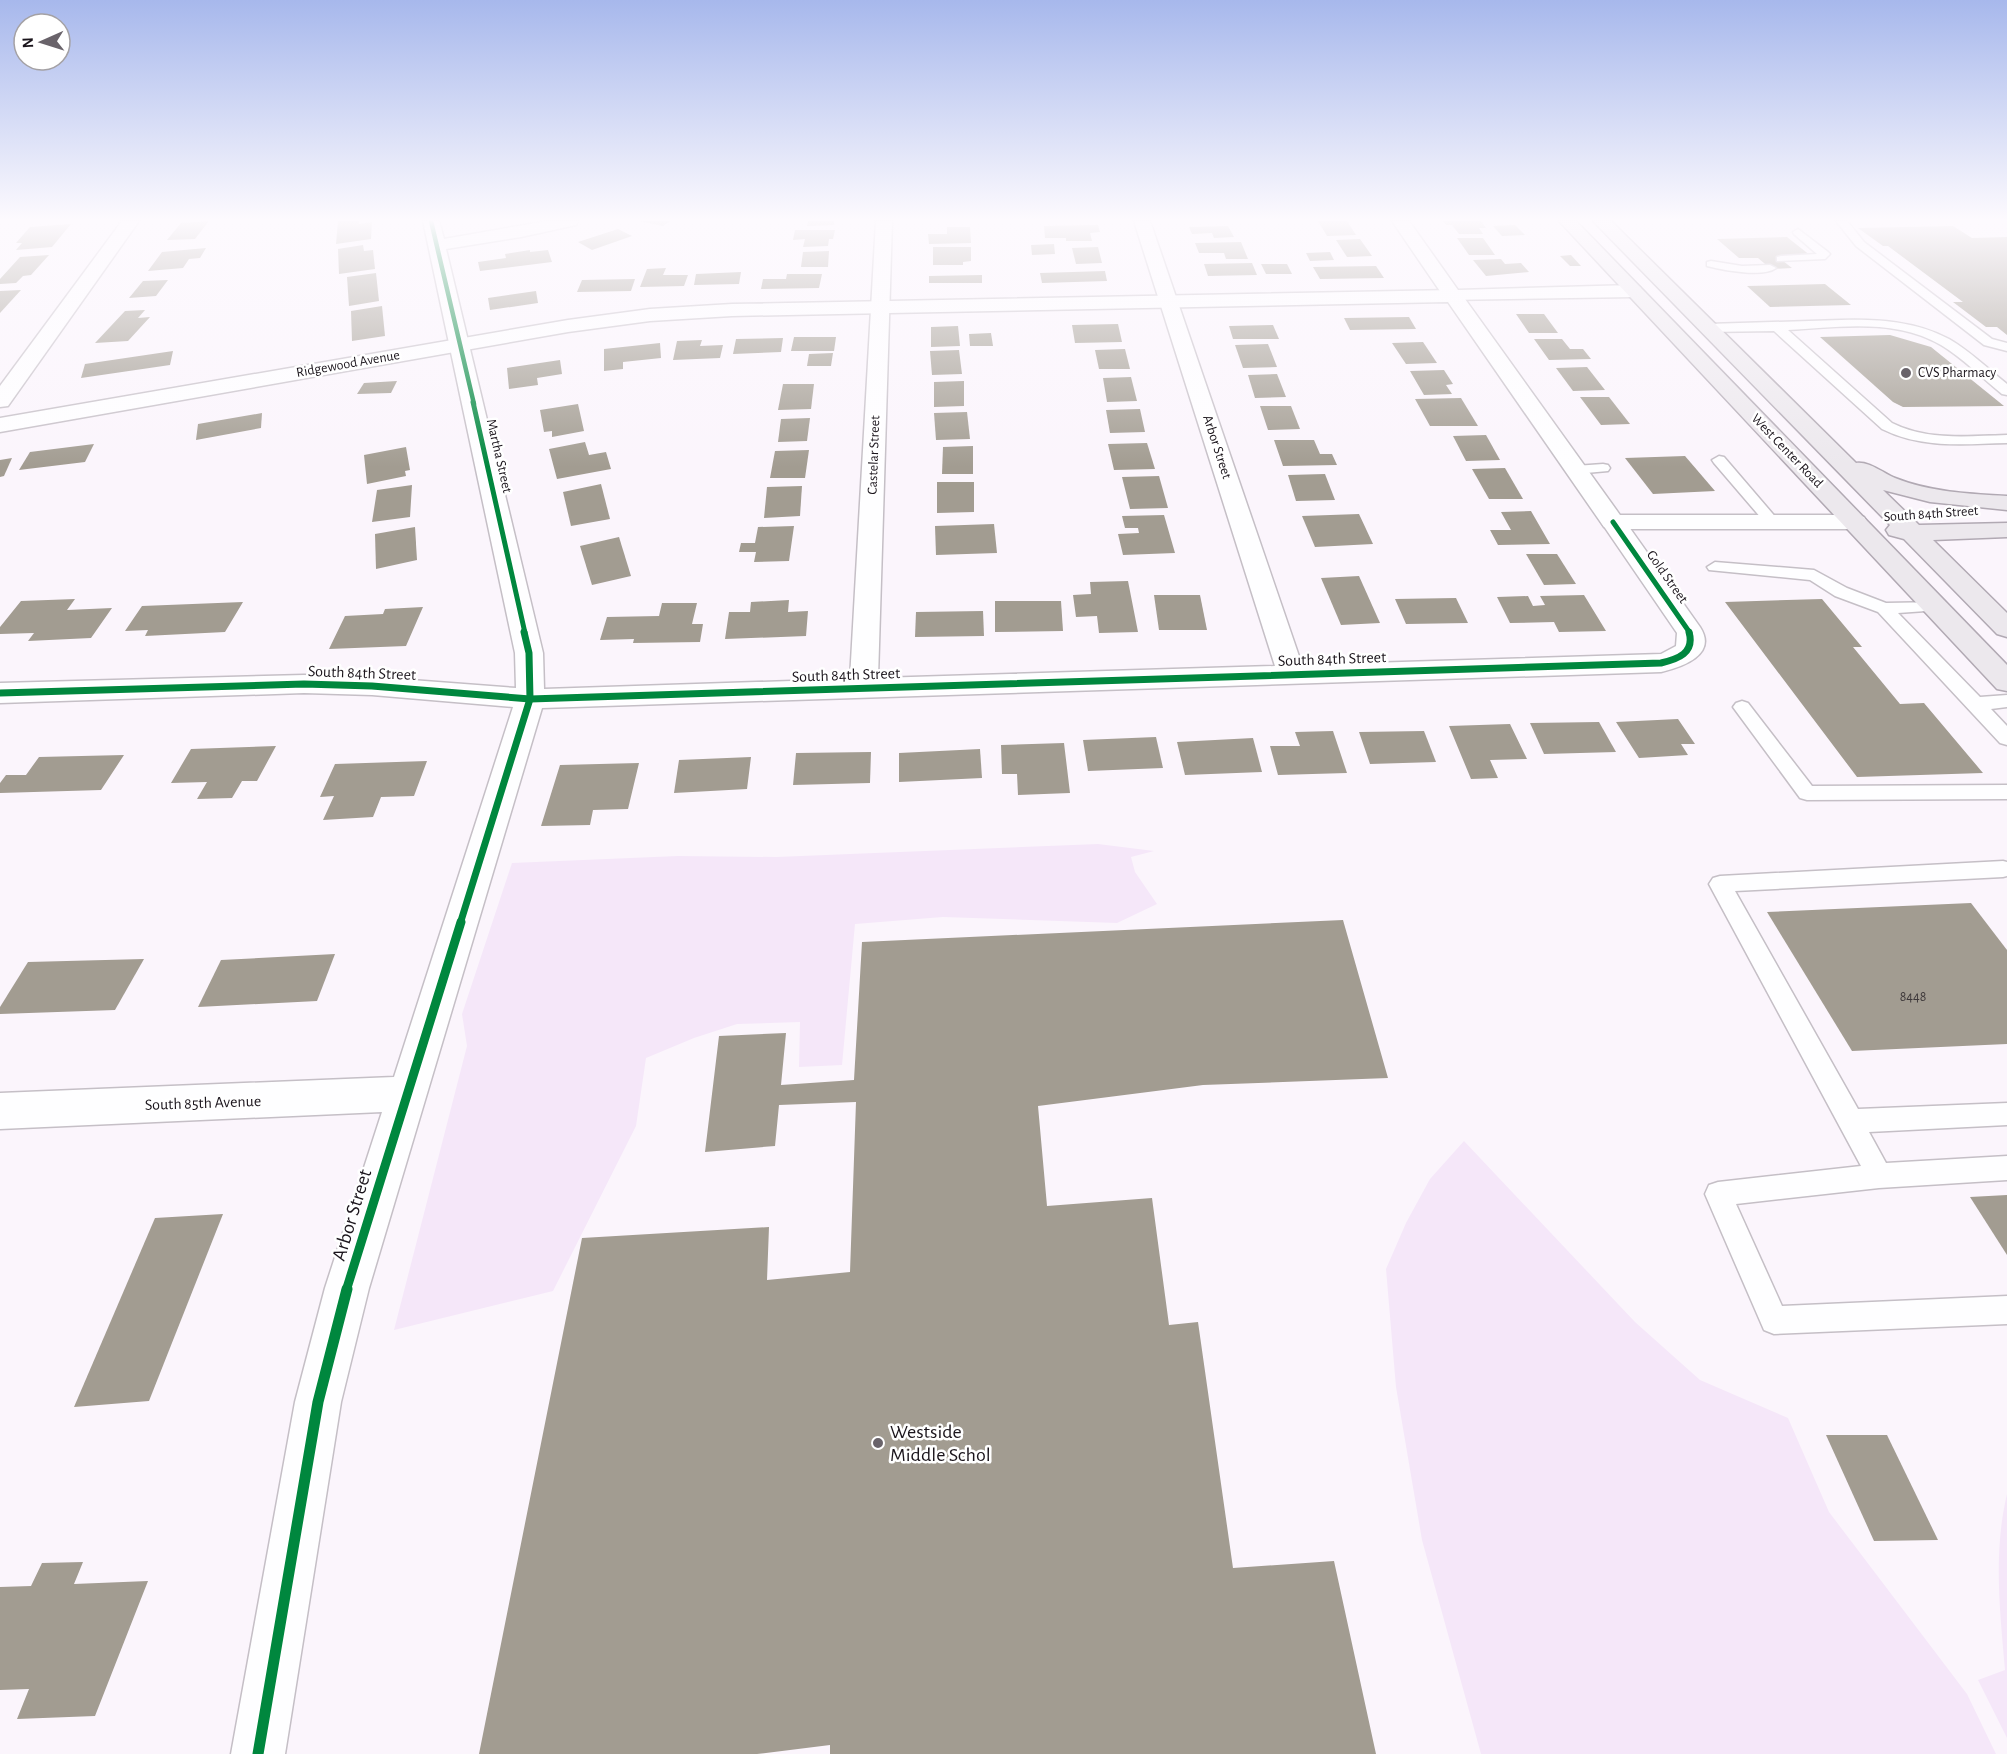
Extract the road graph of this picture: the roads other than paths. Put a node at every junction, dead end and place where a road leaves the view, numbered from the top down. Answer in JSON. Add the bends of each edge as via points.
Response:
{"nodes":[{"id":1,"x":71,"y":303,"type":"edge"},
{"id":2,"x":449,"y":303,"type":"edge"},
{"id":3,"x":881,"y":303,"type":"edge"},
{"id":4,"x":1080,"y":303,"type":"edge"},
{"id":5,"x":1170,"y":303,"type":"edge"},
{"id":6,"x":1458,"y":303,"type":"edge"},
{"id":7,"x":1644,"y":303,"type":"edge"},
{"id":8,"x":1683,"y":303,"type":"edge"},
{"id":9,"x":1938,"y":303,"type":"edge"},
{"id":10,"x":881,"y":307,"type":"junction"},
{"id":11,"x":1776,"y":327,"type":"junction"},
{"id":12,"x":1708,"y":328,"type":"junction"},
{"id":13,"x":459,"y":344,"type":"junction"},
{"id":14,"x":2007,"y":347,"type":"edge"},
{"id":15,"x":2007,"y":391,"type":"edge"},
{"id":16,"x":0,"y":401,"type":"edge"},
{"id":17,"x":0,"y":425,"type":"edge"},
{"id":18,"x":2007,"y":439,"type":"edge"},
{"id":19,"x":1825,"y":445,"type":"junction"},
{"id":20,"x":1719,"y":460,"type":"dead end"},
{"id":21,"x":1603,"y":468,"type":"dead end"},
{"id":22,"x":1575,"y":470,"type":"junction"},
{"id":23,"x":2007,"y":503,"type":"edge"},
{"id":24,"x":2007,"y":510,"type":"edge"},
{"id":25,"x":1893,"y":514,"type":"junction"},
{"id":26,"x":1613,"y":522,"type":"junction"},
{"id":27,"x":1855,"y":522,"type":"junction"},
{"id":28,"x":1773,"y":523,"type":"junction"},
{"id":29,"x":2007,"y":530,"type":"edge"},
{"id":30,"x":1912,"y":533,"type":"junction"},
{"id":31,"x":1715,"y":567,"type":"dead end"},
{"id":32,"x":1934,"y":606,"type":"junction"},
{"id":33,"x":1884,"y":608,"type":"junction"},
{"id":34,"x":2007,"y":628,"type":"edge"},
{"id":35,"x":1690,"y":649,"type":"joint"},
{"id":36,"x":1291,"y":673,"type":"junction"},
{"id":37,"x":2007,"y":682,"type":"edge"},
{"id":38,"x":864,"y":688,"type":"junction"},
{"id":39,"x":0,"y":693,"type":"edge"},
{"id":40,"x":530,"y":699,"type":"junction"},
{"id":41,"x":2007,"y":701,"type":"edge"},
{"id":42,"x":1976,"y":704,"type":"junction"},
{"id":43,"x":1742,"y":707,"type":"dead end"},
{"id":44,"x":2007,"y":738,"type":"edge"},
{"id":45,"x":2007,"y":792,"type":"edge"},
{"id":46,"x":2006,"y":871,"type":"edge"},
{"id":47,"x":405,"y":1094,"type":"junction"},
{"id":48,"x":0,"y":1111,"type":"edge"},
{"id":49,"x":2007,"y":1114,"type":"edge"},
{"id":50,"x":1851,"y":1121,"type":"junction"},
{"id":51,"x":2007,"y":1168,"type":"edge"},
{"id":52,"x":1879,"y":1176,"type":"junction"},
{"id":53,"x":2007,"y":1310,"type":"edge"},
{"id":54,"x":258,"y":1754,"type":"edge"}],
"edges":[{"from":1,"to":16,"type":"street"},
{"from":2,"to":13,"type":"street","name":"Martha Street"},
{"from":3,"to":10,"type":"street","name":"Castelar Street"},
{"from":4,"to":10,"type":"street","name":"Ridgewood Avenue"},
{"from":5,"to":36,"type":"street","name":"Arbor Street"},
{"from":6,"to":22,"type":"street","name":"Gold Street"},
{"from":7,"to":27,"type":"main road","name":"West Center Road"},
{"from":8,"to":12,"type":"main road","name":"West Center Road"},
{"from":9,"to":14,"type":"lane","via":[[1989,342]]},
{"from":10,"to":13,"type":"street","name":"Ridgewood Avenue","via":[[662,314]]},
{"from":10,"to":38,"type":"street","name":"Castelar Street"},
{"from":11,"to":12,"type":"lane"},
{"from":11,"to":15,"type":"lane","via":[[1869,323],[1914,330],[1944,342]]},
{"from":11,"to":18,"type":"lane","via":[[1897,432],[1927,439]]},
{"from":12,"to":19,"type":"main road","name":"West Center Road"},
{"from":13,"to":17,"type":"street","name":"Ridgewood Avenue"},
{"from":13,"to":40,"type":"street","name":"Martha Street","via":[[529,653]]},
{"from":19,"to":23,"type":"main road","via":[[1868,475],[1898,487],[1938,497]]},
{"from":19,"to":25,"type":"main road","name":"West Center Road"},
{"from":20,"to":28,"type":"lane"},
{"from":21,"to":22,"type":"lane"},
{"from":22,"to":26,"type":"street","name":"Gold Street"},
{"from":24,"to":25,"type":"main road","name":"South 84th Street"},
{"from":25,"to":27,"type":"main road","name":"South 84th Street"},
{"from":25,"to":30,"type":"main road","name":"West Center Road"},
{"from":26,"to":28,"type":"street","name":"South 84th Street"},
{"from":26,"to":35,"type":"street","name":"Gold Street","via":[[1690,633]]},
{"from":27,"to":28,"type":"street","name":"South 84th Street"},
{"from":27,"to":30,"type":"main road","name":"South 84th Street"},
{"from":27,"to":32,"type":"main road","name":"West Center Road"},
{"from":29,"to":30,"type":"main road","name":"South 84th Street"},
{"from":30,"to":34,"type":"main road","name":"West Center Road"},
{"from":31,"to":33,"type":"lane","via":[[1814,575],[1841,592]]},
{"from":32,"to":33,"type":"lane"},
{"from":32,"to":37,"type":"main road","name":"West Center Road"},
{"from":33,"to":42,"type":"lane"},
{"from":35,"to":36,"type":"street","name":"South 84th Street","via":[[1677,659],[1660,663]]},
{"from":36,"to":38,"type":"street","name":"South 84th Street"},
{"from":38,"to":40,"type":"street","name":"South 84th Street"},
{"from":39,"to":40,"type":"street","name":"South 84th Street","via":[[304,684]]},
{"from":40,"to":47,"type":"street","name":"Arbor Street"},
{"from":41,"to":42,"type":"lane"},
{"from":42,"to":44,"type":"lane"},
{"from":43,"to":45,"type":"lane","via":[[1807,793]]},
{"from":46,"to":50,"type":"lane","via":[[1720,884]]},
{"from":47,"to":48,"type":"street","name":"South 85th Avenue"},
{"from":47,"to":54,"type":"street","name":"Arbor Street","via":[[347,1288],[318,1402]]},
{"from":49,"to":50,"type":"lane"},
{"from":50,"to":52,"type":"lane"},
{"from":51,"to":52,"type":"lane"},
{"from":52,"to":53,"type":"lane","via":[[1718,1194],[1774,1320]]}]}
